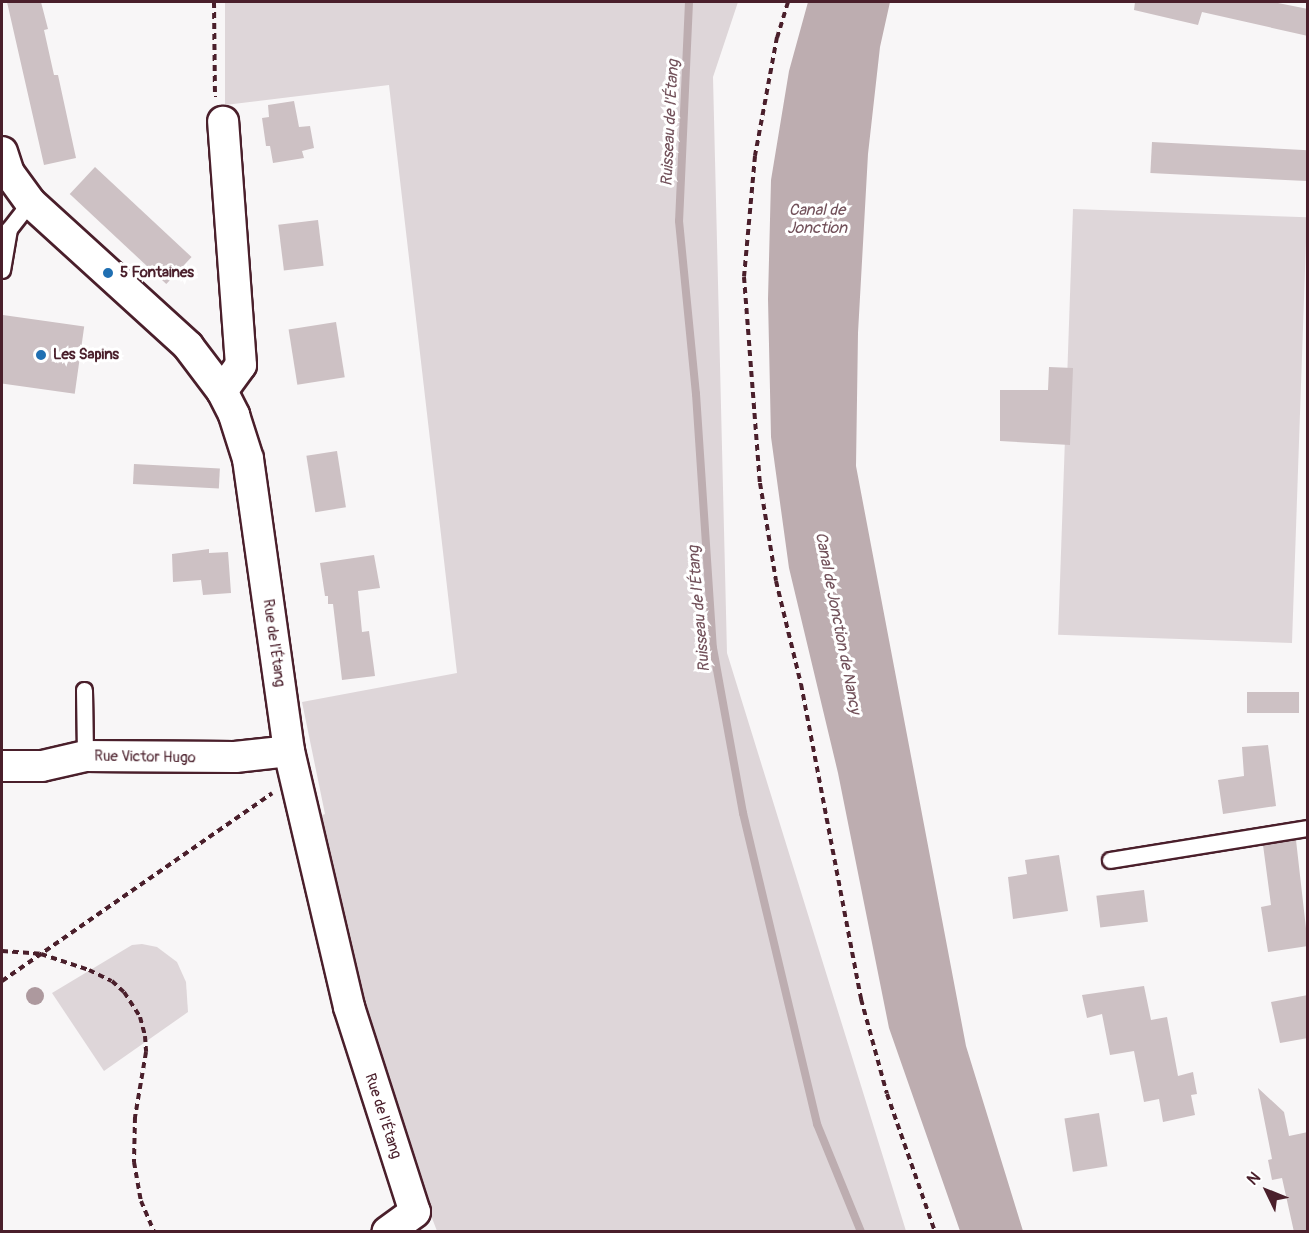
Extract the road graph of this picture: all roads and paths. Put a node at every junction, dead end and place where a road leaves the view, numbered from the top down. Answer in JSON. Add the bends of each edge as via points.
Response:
{"nodes":[{"id":1,"x":214,"y":2,"type":"edge"},
{"id":2,"x":788,"y":2,"type":"edge"},
{"id":3,"x":223,"y":122,"type":"joint"},
{"id":4,"x":2,"y":152,"type":"edge"},
{"id":5,"x":30,"y":202,"type":"junction"},
{"id":6,"x":2,"y":270,"type":"edge"},
{"id":7,"x":222,"y":391,"type":"junction"},
{"id":8,"x":84,"y":690,"type":"dead end"},
{"id":9,"x":289,"y":751,"type":"junction"},
{"id":10,"x":85,"y":756,"type":"junction"},
{"id":11,"x":2,"y":766,"type":"edge"},
{"id":12,"x":296,"y":783,"type":"junction"},
{"id":13,"x":1308,"y":828,"type":"edge"},
{"id":14,"x":1110,"y":860,"type":"dead end"},
{"id":15,"x":2,"y":951,"type":"edge"},
{"id":16,"x":40,"y":954,"type":"junction"},
{"id":17,"x":2,"y":981,"type":"edge"},
{"id":18,"x":154,"y":1232,"type":"edge"},
{"id":19,"x":387,"y":1232,"type":"edge"},
{"id":20,"x":934,"y":1232,"type":"edge"}],
"edges":[{"from":1,"to":3,"type":"path","via":[[216,110]]},
{"from":2,"to":20,"type":"path","via":[[777,37],[755,156],[744,277],[760,483],[776,582],[801,684],[861,999],[887,1094]]},
{"from":3,"to":7,"type":"street","via":[[241,365]]},
{"from":4,"to":5,"type":"street","name":"Rue de l'Étang","via":[[9,174]]},
{"from":5,"to":6,"type":"lane","via":[[9,229]]},
{"from":5,"to":7,"type":"street","name":"Rue de l'Étang","via":[[188,346]]},
{"from":7,"to":9,"type":"street","name":"Rue de l'Étang","via":[[248,459]]},
{"from":8,"to":10,"type":"lane"},
{"from":9,"to":10,"type":"street","name":"Rue Victor Hugo","via":[[235,758]]},
{"from":9,"to":12,"type":"street","name":"Rue de l'Étang"},
{"from":10,"to":11,"type":"street","name":"Rue Victor Hugo","via":[[42,766]]},
{"from":12,"to":16,"type":"path","via":[[277,790]]},
{"from":12,"to":19,"type":"street","name":"Rue de l'Étang","via":[[349,1007],[415,1212]]},
{"from":13,"to":14,"type":"lane"},
{"from":15,"to":16,"type":"path"},
{"from":16,"to":17,"type":"path"},
{"from":16,"to":18,"type":"path","via":[[112,981],[140,1017],[146,1052],[135,1118],[134,1162],[141,1201]]}]}
